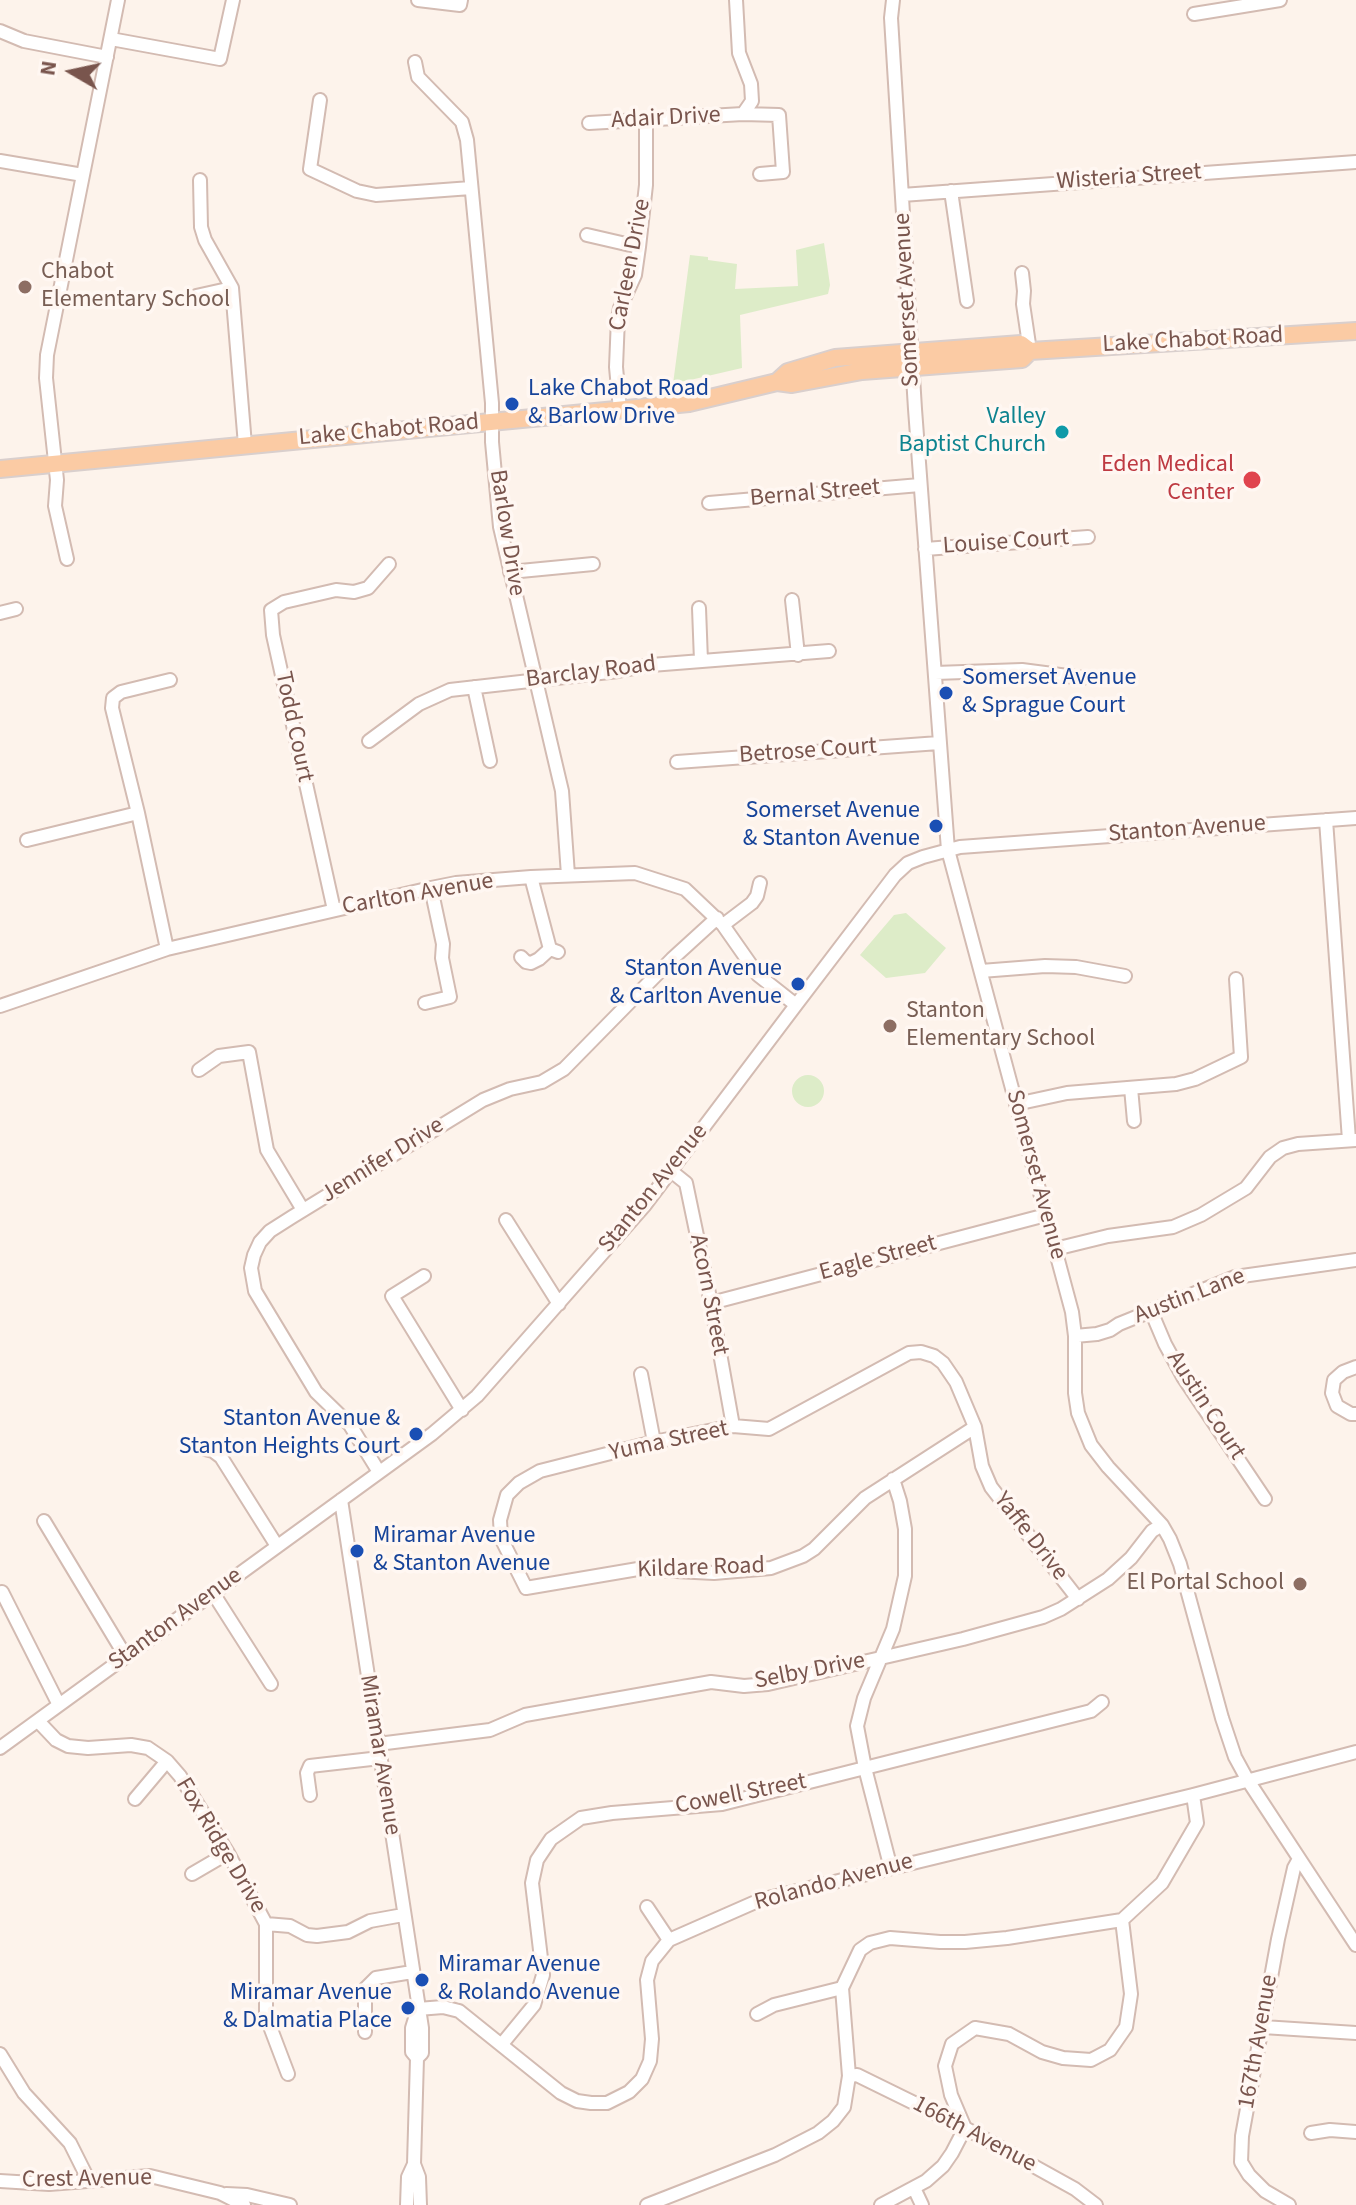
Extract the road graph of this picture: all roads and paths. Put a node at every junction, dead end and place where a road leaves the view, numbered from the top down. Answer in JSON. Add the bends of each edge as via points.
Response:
{"nodes":[{"id":1,"x":118,"y":0,"type":"edge"},
{"id":2,"x":233,"y":0,"type":"edge"},
{"id":3,"x":418,"y":0,"type":"edge"},
{"id":4,"x":736,"y":0,"type":"edge"},
{"id":5,"x":893,"y":0,"type":"edge"},
{"id":6,"x":1280,"y":0,"type":"edge"},
{"id":7,"x":460,"y":3,"type":"edge"},
{"id":8,"x":1194,"y":14,"type":"dead end"},
{"id":9,"x":0,"y":31,"type":"edge"},
{"id":10,"x":111,"y":39,"type":"junction"},
{"id":11,"x":107,"y":57,"type":"junction"},
{"id":12,"x":415,"y":62,"type":"dead end"},
{"id":13,"x":320,"y":100,"type":"dead end"},
{"id":14,"x":743,"y":114,"type":"junction"},
{"id":15,"x":646,"y":119,"type":"junction"},
{"id":16,"x":589,"y":123,"type":"dead end"},
{"id":17,"x":0,"y":161,"type":"edge"},
{"id":18,"x":1356,"y":162,"type":"edge"},
{"id":19,"x":760,"y":174,"type":"dead end"},
{"id":20,"x":83,"y":175,"type":"junction"},
{"id":21,"x":200,"y":180,"type":"dead end"},
{"id":22,"x":471,"y":188,"type":"junction"},
{"id":23,"x":951,"y":191,"type":"junction"},
{"id":24,"x":902,"y":195,"type":"junction"},
{"id":25,"x":587,"y":235,"type":"dead end"},
{"id":26,"x":639,"y":247,"type":"junction"},
{"id":27,"x":1022,"y":273,"type":"dead end"},
{"id":28,"x":232,"y":288,"type":"junction"},
{"id":29,"x":196,"y":296,"type":"dead end"},
{"id":30,"x":967,"y":301,"type":"dead end"},
{"id":31,"x":1356,"y":331,"type":"edge"},
{"id":32,"x":1030,"y":351,"type":"junction"},
{"id":33,"x":912,"y":360,"type":"junction"},
{"id":34,"x":620,"y":410,"type":"junction"},
{"id":35,"x":492,"y":422,"type":"junction"},
{"id":36,"x":245,"y":445,"type":"junction"},
{"id":37,"x":54,"y":463,"type":"junction"},
{"id":38,"x":0,"y":469,"type":"edge"},
{"id":39,"x":920,"y":485,"type":"junction"},
{"id":40,"x":709,"y":503,"type":"dead end"},
{"id":41,"x":1088,"y":537,"type":"dead end"},
{"id":42,"x":925,"y":549,"type":"junction"},
{"id":43,"x":67,"y":559,"type":"dead end"},
{"id":44,"x":389,"y":564,"type":"dead end"},
{"id":45,"x":593,"y":564,"type":"dead end"},
{"id":46,"x":510,"y":572,"type":"junction"},
{"id":47,"x":792,"y":600,"type":"dead end"},
{"id":48,"x":699,"y":608,"type":"dead end"},
{"id":49,"x":16,"y":609,"type":"dead end"},
{"id":50,"x":0,"y":613,"type":"edge"},
{"id":51,"x":829,"y":651,"type":"dead end"},
{"id":52,"x":798,"y":655,"type":"junction"},
{"id":53,"x":701,"y":661,"type":"junction"},
{"id":54,"x":935,"y":673,"type":"junction"},
{"id":55,"x":1083,"y":678,"type":"dead end"},
{"id":56,"x":170,"y":680,"type":"dead end"},
{"id":57,"x":535,"y":681,"type":"junction"},
{"id":58,"x":474,"y":687,"type":"junction"},
{"id":59,"x":369,"y":741,"type":"dead end"},
{"id":60,"x":939,"y":743,"type":"junction"},
{"id":61,"x":490,"y":761,"type":"dead end"},
{"id":62,"x":677,"y":762,"type":"dead end"},
{"id":63,"x":138,"y":813,"type":"junction"},
{"id":64,"x":1356,"y":818,"type":"edge"},
{"id":65,"x":1326,"y":820,"type":"junction"},
{"id":66,"x":27,"y":840,"type":"dead end"},
{"id":67,"x":948,"y":850,"type":"junction"},
{"id":68,"x":568,"y":875,"type":"junction"},
{"id":69,"x":531,"y":877,"type":"junction"},
{"id":70,"x":760,"y":883,"type":"dead end"},
{"id":71,"x":431,"y":888,"type":"junction"},
{"id":72,"x":334,"y":910,"type":"junction"},
{"id":73,"x":720,"y":922,"type":"junction"},
{"id":74,"x":167,"y":949,"type":"junction"},
{"id":75,"x":521,"y":957,"type":"dead end"},
{"id":76,"x":981,"y":971,"type":"junction"},
{"id":77,"x":1125,"y":976,"type":"dead end"},
{"id":78,"x":1236,"y":979,"type":"dead end"},
{"id":79,"x":425,"y":1003,"type":"dead end"},
{"id":80,"x":796,"y":1005,"type":"junction"},
{"id":81,"x":0,"y":1006,"type":"edge"},
{"id":82,"x":199,"y":1070,"type":"dead end"},
{"id":83,"x":1131,"y":1088,"type":"junction"},
{"id":84,"x":1016,"y":1104,"type":"junction"},
{"id":85,"x":1134,"y":1121,"type":"dead end"},
{"id":86,"x":1353,"y":1140,"type":"edge"},
{"id":87,"x":671,"y":1171,"type":"junction"},
{"id":88,"x":303,"y":1210,"type":"junction"},
{"id":89,"x":1046,"y":1215,"type":"junction"},
{"id":90,"x":506,"y":1220,"type":"dead end"},
{"id":91,"x":1055,"y":1249,"type":"junction"},
{"id":92,"x":1356,"y":1260,"type":"edge"},
{"id":93,"x":424,"y":1276,"type":"dead end"},
{"id":94,"x":711,"y":1303,"type":"junction"},
{"id":95,"x":559,"y":1304,"type":"junction"},
{"id":96,"x":1151,"y":1311,"type":"junction"},
{"id":97,"x":1075,"y":1336,"type":"junction"},
{"id":98,"x":1356,"y":1367,"type":"edge"},
{"id":99,"x":641,"y":1374,"type":"dead end"},
{"id":100,"x":956,"y":1382,"type":"joint"},
{"id":101,"x":462,"y":1410,"type":"junction"},
{"id":102,"x":1356,"y":1414,"type":"edge"},
{"id":103,"x":733,"y":1426,"type":"junction"},
{"id":104,"x":975,"y":1427,"type":"junction"},
{"id":105,"x":654,"y":1442,"type":"junction"},
{"id":106,"x":205,"y":1449,"type":"dead end"},
{"id":107,"x":379,"y":1472,"type":"junction"},
{"id":108,"x":893,"y":1479,"type":"junction"},
{"id":109,"x":1265,"y":1499,"type":"dead end"},
{"id":110,"x":341,"y":1500,"type":"junction"},
{"id":111,"x":44,"y":1521,"type":"dead end"},
{"id":112,"x":1162,"y":1525,"type":"junction"},
{"id":113,"x":277,"y":1546,"type":"junction"},
{"id":114,"x":526,"y":1588,"type":"joint"},
{"id":115,"x":2,"y":1592,"type":"edge"},
{"id":116,"x":213,"y":1593,"type":"junction"},
{"id":117,"x":1078,"y":1599,"type":"junction"},
{"id":118,"x":126,"y":1657,"type":"junction"},
{"id":119,"x":880,"y":1658,"type":"junction"},
{"id":120,"x":271,"y":1684,"type":"dead end"},
{"id":121,"x":1102,"y":1702,"type":"dead end"},
{"id":122,"x":59,"y":1705,"type":"junction"},
{"id":123,"x":38,"y":1721,"type":"junction"},
{"id":124,"x":0,"y":1748,"type":"edge"},
{"id":125,"x":379,"y":1751,"type":"junction"},
{"id":126,"x":1356,"y":1752,"type":"edge"},
{"id":127,"x":167,"y":1761,"type":"junction"},
{"id":128,"x":865,"y":1768,"type":"junction"},
{"id":129,"x":1247,"y":1779,"type":"junction"},
{"id":130,"x":310,"y":1795,"type":"dead end"},
{"id":131,"x":1193,"y":1795,"type":"junction"},
{"id":132,"x":135,"y":1799,"type":"dead end"},
{"id":133,"x":228,"y":1853,"type":"junction"},
{"id":134,"x":1299,"y":1859,"type":"junction"},
{"id":135,"x":887,"y":1869,"type":"junction"},
{"id":136,"x":192,"y":1874,"type":"dead end"},
{"id":137,"x":647,"y":1907,"type":"dead end"},
{"id":138,"x":403,"y":1915,"type":"junction"},
{"id":139,"x":1122,"y":1920,"type":"junction"},
{"id":140,"x":266,"y":1924,"type":"junction"},
{"id":141,"x":669,"y":1940,"type":"junction"},
{"id":142,"x":1356,"y":1945,"type":"edge"},
{"id":143,"x":412,"y":1972,"type":"junction"},
{"id":144,"x":842,"y":1988,"type":"junction"},
{"id":145,"x":418,"y":2009,"type":"junction"},
{"id":146,"x":757,"y":2014,"type":"dead end"},
{"id":147,"x":1263,"y":2027,"type":"junction"},
{"id":148,"x":365,"y":2032,"type":"dead end"},
{"id":149,"x":1356,"y":2033,"type":"edge"},
{"id":150,"x":502,"y":2044,"type":"junction"},
{"id":151,"x":0,"y":2054,"type":"edge"},
{"id":152,"x":288,"y":2074,"type":"dead end"},
{"id":153,"x":849,"y":2076,"type":"junction"},
{"id":154,"x":965,"y":2128,"type":"junction"},
{"id":155,"x":1356,"y":2132,"type":"edge"},
{"id":156,"x":1311,"y":2133,"type":"dead end"},
{"id":157,"x":414,"y":2164,"type":"junction"},
{"id":158,"x":0,"y":2181,"type":"edge"},
{"id":159,"x":89,"y":2181,"type":"junction"},
{"id":160,"x":914,"y":2188,"type":"junction"},
{"id":161,"x":220,"y":2193,"type":"junction"},
{"id":162,"x":244,"y":2205,"type":"edge"},
{"id":163,"x":290,"y":2205,"type":"edge"},
{"id":164,"x":407,"y":2205,"type":"edge"},
{"id":165,"x":420,"y":2205,"type":"edge"},
{"id":166,"x":647,"y":2205,"type":"edge"},
{"id":167,"x":881,"y":2205,"type":"edge"},
{"id":168,"x":922,"y":2205,"type":"edge"},
{"id":169,"x":1096,"y":2205,"type":"edge"},
{"id":170,"x":1289,"y":2205,"type":"edge"}],
"edges":[{"from":1,"to":10,"type":"street"},
{"from":2,"to":10,"type":"street","via":[[220,59]]},
{"from":3,"to":7,"type":"street"},
{"from":4,"to":14,"type":"street","via":[[739,53],[751,84],[752,101]]},
{"from":5,"to":24,"type":"street","name":"Somerset Avenue"},
{"from":6,"to":8,"type":"street"},
{"from":9,"to":11,"type":"street","via":[[24,41]]},
{"from":10,"to":11,"type":"street"},
{"from":11,"to":20,"type":"street"},
{"from":12,"to":22,"type":"street","name":"Barlow Drive","via":[[418,77],[462,122]]},
{"from":13,"to":22,"type":"street","via":[[310,169],[376,195]]},
{"from":14,"to":15,"type":"street","name":"Adair Drive"},
{"from":14,"to":19,"type":"street","name":"Adair Drive","via":[[779,115],[783,172]]},
{"from":15,"to":16,"type":"street","name":"Adair Drive"},
{"from":15,"to":26,"type":"street","name":"Carleen Drive"},
{"from":17,"to":20,"type":"street"},
{"from":18,"to":23,"type":"street","name":"Wisteria Street"},
{"from":20,"to":37,"type":"street","via":[[47,355]]},
{"from":21,"to":28,"type":"street","via":[[201,227]]},
{"from":22,"to":35,"type":"street","name":"Barlow Drive"},
{"from":23,"to":24,"type":"street","name":"Wisteria Street"},
{"from":23,"to":30,"type":"street"},
{"from":24,"to":33,"type":"street","name":"Somerset Avenue"},
{"from":25,"to":26,"type":"street"},
{"from":26,"to":34,"type":"street","name":"Carleen Drive","via":[[635,275],[618,318]]},
{"from":27,"to":32,"type":"street"},
{"from":28,"to":29,"type":"street"},
{"from":28,"to":36,"type":"street"},
{"from":31,"to":32,"type":"main road","name":"Lake Chabot Road"},
{"from":32,"to":33,"type":"main road","name":"Lake Chabot Road","via":[[1022,359]]},
{"from":33,"to":34,"type":"main road","name":"Lake Chabot Road","via":[[835,358],[788,372],[777,382],[689,403]]},
{"from":33,"to":39,"type":"street","name":"Somerset Avenue"},
{"from":34,"to":35,"type":"main road","name":"Lake Chabot Road"},
{"from":35,"to":36,"type":"main road","name":"Lake Chabot Road"},
{"from":35,"to":46,"type":"street","name":"Barlow Drive","via":[[500,527]]},
{"from":36,"to":37,"type":"main road","name":"Lake Chabot Road"},
{"from":37,"to":38,"type":"main road","name":"Lake Chabot Road"},
{"from":37,"to":43,"type":"street","via":[[55,506]]},
{"from":39,"to":40,"type":"street","name":"Bernal Street"},
{"from":39,"to":42,"type":"street","name":"Somerset Avenue"},
{"from":41,"to":42,"type":"street","name":"Louise Court"},
{"from":42,"to":54,"type":"street","name":"Somerset Avenue"},
{"from":44,"to":72,"type":"street","name":"Todd Court","via":[[368,588],[336,590],[271,610]]},
{"from":45,"to":46,"type":"street"},
{"from":46,"to":57,"type":"street","name":"Barlow Drive"},
{"from":47,"to":52,"type":"street"},
{"from":48,"to":53,"type":"street"},
{"from":49,"to":50,"type":"street"},
{"from":51,"to":52,"type":"street","name":"Barclay Road"},
{"from":52,"to":53,"type":"street","name":"Barclay Road"},
{"from":53,"to":57,"type":"street","name":"Barclay Road"},
{"from":54,"to":55,"type":"street","via":[[1022,670]]},
{"from":54,"to":60,"type":"street","name":"Somerset Avenue"},
{"from":56,"to":63,"type":"street","via":[[113,698]]},
{"from":57,"to":58,"type":"street","name":"Barclay Road"},
{"from":57,"to":68,"type":"street","name":"Barlow Drive","via":[[562,791]]},
{"from":58,"to":59,"type":"street","name":"Barclay Road","via":[[450,690],[419,704]]},
{"from":58,"to":61,"type":"street"},
{"from":60,"to":62,"type":"street","name":"Betrose Court"},
{"from":60,"to":67,"type":"street","name":"Somerset Avenue"},
{"from":63,"to":66,"type":"street"},
{"from":63,"to":74,"type":"street"},
{"from":64,"to":65,"type":"street","name":"Stanton Avenue"},
{"from":65,"to":67,"type":"street","name":"Stanton Avenue"},
{"from":65,"to":86,"type":"street"},
{"from":67,"to":76,"type":"street","name":"Somerset Avenue"},
{"from":67,"to":80,"type":"street","name":"Stanton Avenue","via":[[902,868]]},
{"from":68,"to":69,"type":"street","name":"Carlton Avenue"},
{"from":68,"to":73,"type":"street","name":"Carlton Avenue","via":[[635,873],[685,889]]},
{"from":69,"to":71,"type":"street","name":"Carlton Avenue"},
{"from":69,"to":75,"type":"street","via":[[554,950],[531,963]]},
{"from":70,"to":73,"type":"street","name":"Jennifer Drive","via":[[752,903]]},
{"from":71,"to":72,"type":"street","name":"Carlton Avenue"},
{"from":71,"to":79,"type":"street","via":[[450,997]]},
{"from":72,"to":74,"type":"street","name":"Carlton Avenue"},
{"from":73,"to":80,"type":"street","name":"Carlton Avenue","via":[[758,975]]},
{"from":73,"to":88,"type":"street","name":"Jennifer Drive","via":[[672,959],[564,1069],[542,1082],[483,1100]]},
{"from":74,"to":81,"type":"street","name":"Carlton Avenue"},
{"from":76,"to":77,"type":"street","via":[[1060,966]]},
{"from":76,"to":84,"type":"street","name":"Somerset Avenue"},
{"from":78,"to":83,"type":"street","via":[[1241,1057],[1185,1082]]},
{"from":80,"to":87,"type":"street","name":"Stanton Avenue"},
{"from":82,"to":88,"type":"street","via":[[219,1056],[249,1052],[267,1150]]},
{"from":83,"to":84,"type":"street"},
{"from":83,"to":85,"type":"street"},
{"from":84,"to":89,"type":"street","name":"Somerset Avenue"},
{"from":86,"to":91,"type":"street","via":[[1283,1148],[1246,1188],[1186,1222]]},
{"from":87,"to":94,"type":"street","name":"Acorn Street","via":[[686,1183]]},
{"from":87,"to":95,"type":"street","name":"Stanton Avenue"},
{"from":88,"to":107,"type":"street","name":"Jennifer Drive","via":[[260,1242],[252,1283],[316,1392],[350,1425]]},
{"from":89,"to":91,"type":"street","name":"Somerset Avenue"},
{"from":89,"to":94,"type":"street","name":"Eagle Street"},
{"from":90,"to":95,"type":"street"},
{"from":91,"to":97,"type":"street","name":"Somerset Avenue"},
{"from":92,"to":96,"type":"street","name":"Austin Lane","via":[[1235,1277]]},
{"from":93,"to":101,"type":"street","via":[[392,1296]]},
{"from":94,"to":103,"type":"street","name":"Acorn Street"},
{"from":95,"to":101,"type":"street","name":"Stanton Avenue"},
{"from":96,"to":97,"type":"street","name":"Austin Lane","via":[[1104,1333]]},
{"from":96,"to":109,"type":"street","name":"Austin Court","via":[[1183,1377]]},
{"from":97,"to":112,"type":"street","name":"Somerset Avenue","via":[[1076,1404],[1084,1432],[1108,1467]]},
{"from":98,"to":102,"type":"street","via":[[1334,1380],[1332,1393],[1337,1406]]},
{"from":99,"to":105,"type":"street"},
{"from":100,"to":103,"type":"street","name":"Yuma Street","via":[[934,1356],[909,1353],[769,1429]]},
{"from":100,"to":104,"type":"street","name":"Yaffe Drive"},
{"from":101,"to":107,"type":"street","name":"Stanton Avenue"},
{"from":103,"to":105,"type":"street","name":"Yuma Street"},
{"from":104,"to":108,"type":"street","name":"Kildare Road"},
{"from":104,"to":117,"type":"street","name":"Yaffe Drive","via":[[991,1487]]},
{"from":105,"to":114,"type":"street","name":"Yuma Street","via":[[540,1471],[507,1495],[501,1538]]},
{"from":106,"to":113,"type":"street","via":[[221,1457]]},
{"from":107,"to":110,"type":"street","name":"Stanton Avenue"},
{"from":108,"to":114,"type":"street","name":"Kildare Road","via":[[865,1498],[814,1549],[771,1568],[714,1573],[638,1569]]},
{"from":108,"to":119,"type":"street","via":[[905,1529],[905,1576]]},
{"from":110,"to":113,"type":"street","name":"Stanton Avenue"},
{"from":110,"to":125,"type":"street","name":"Miramar Avenue"},
{"from":111,"to":118,"type":"street"},
{"from":112,"to":117,"type":"street","name":"Selby Drive","via":[[1121,1569]]},
{"from":112,"to":129,"type":"street","name":"Somerset Avenue","via":[[1180,1564],[1222,1718]]},
{"from":113,"to":116,"type":"street","name":"Stanton Avenue"},
{"from":115,"to":122,"type":"street"},
{"from":116,"to":118,"type":"street","name":"Stanton Avenue"},
{"from":116,"to":120,"type":"street"},
{"from":117,"to":119,"type":"street","name":"Selby Drive","via":[[1043,1617]]},
{"from":118,"to":122,"type":"street","name":"Stanton Avenue"},
{"from":119,"to":125,"type":"street","name":"Selby Drive","via":[[756,1686],[711,1682],[525,1715],[490,1730]]},
{"from":119,"to":128,"type":"street","via":[[857,1720]]},
{"from":121,"to":128,"type":"street","name":"Cowell Street","via":[[1091,1711]]},
{"from":122,"to":123,"type":"street","name":"Stanton Avenue"},
{"from":123,"to":124,"type":"street","name":"Stanton Avenue"},
{"from":123,"to":127,"type":"street","name":"Fox Ridge Drive","via":[[68,1746],[138,1746]]},
{"from":125,"to":130,"type":"street","name":"Selby Drive","via":[[310,1766]]},
{"from":125,"to":138,"type":"street","name":"Miramar Avenue"},
{"from":126,"to":129,"type":"street","name":"Rolando Avenue"},
{"from":127,"to":132,"type":"street"},
{"from":127,"to":133,"type":"street","name":"Fox Ridge Drive"},
{"from":128,"to":135,"type":"street"},
{"from":128,"to":150,"type":"street","name":"Cowell Street","via":[[722,1804],[581,1818],[551,1839],[537,1860],[532,1883],[543,1975],[534,2005]]},
{"from":129,"to":131,"type":"street","name":"Rolando Avenue"},
{"from":129,"to":134,"type":"street","name":"Somerset Avenue"},
{"from":131,"to":135,"type":"street","name":"Rolando Avenue"},
{"from":131,"to":139,"type":"street","via":[[1197,1823],[1162,1883]]},
{"from":133,"to":136,"type":"street"},
{"from":133,"to":140,"type":"street","name":"Fox Ridge Drive"},
{"from":134,"to":142,"type":"street","name":"Somerset Avenue"},
{"from":134,"to":147,"type":"street","name":"167th Avenue"},
{"from":135,"to":141,"type":"street","name":"Rolando Avenue","via":[[760,1900]]},
{"from":137,"to":141,"type":"street"},
{"from":138,"to":140,"type":"street","via":[[317,1936]]},
{"from":138,"to":143,"type":"street","name":"Miramar Avenue"},
{"from":139,"to":144,"type":"street","via":[[965,1942],[881,1939],[860,1950]]},
{"from":139,"to":154,"type":"street","via":[[1131,1994],[1126,2027],[1110,2050],[1091,2060],[1063,2058],[1009,2034],[975,2028],[952,2044],[945,2066]]},
{"from":140,"to":152,"type":"street","name":"Fox Ridge Drive","via":[[266,2016]]},
{"from":141,"to":150,"type":"street","via":[[652,1961],[647,1980],[650,2061],[629,2092],[607,2103],[577,2101]]},
{"from":143,"to":145,"type":"street","name":"Miramar Avenue"},
{"from":143,"to":148,"type":"street","via":[[376,1978],[365,1989]]},
{"from":144,"to":146,"type":"street"},
{"from":144,"to":153,"type":"street"},
{"from":145,"to":150,"type":"street","via":[[459,2011]]},
{"from":145,"to":157,"type":"street","name":"Miramar Avenue","via":[[422,2053],[417,2058]]},
{"from":147,"to":149,"type":"street"},
{"from":147,"to":170,"type":"street","name":"167th Avenue","via":[[1241,2162],[1265,2191]]},
{"from":151,"to":159,"type":"street","via":[[24,2093],[70,2143]]},
{"from":153,"to":154,"type":"street","name":"166th Avenue","via":[[857,2075]]},
{"from":153,"to":166,"type":"street","via":[[844,2107],[818,2133]]},
{"from":154,"to":160,"type":"street","via":[[943,2166]]},
{"from":154,"to":169,"type":"street","name":"166th Avenue"},
{"from":155,"to":156,"type":"street"},
{"from":157,"to":164,"type":"street","name":"Miramar Avenue"},
{"from":157,"to":165,"type":"street","name":"Miramar Avenue"},
{"from":158,"to":159,"type":"street","name":"Crest Avenue"},
{"from":159,"to":161,"type":"street","name":"Crest Avenue","via":[[150,2176]]},
{"from":160,"to":167,"type":"street"},
{"from":160,"to":168,"type":"street"},
{"from":161,"to":162,"type":"street","name":"Crest Avenue"},
{"from":161,"to":163,"type":"street","name":"Crest Avenue"}]}
